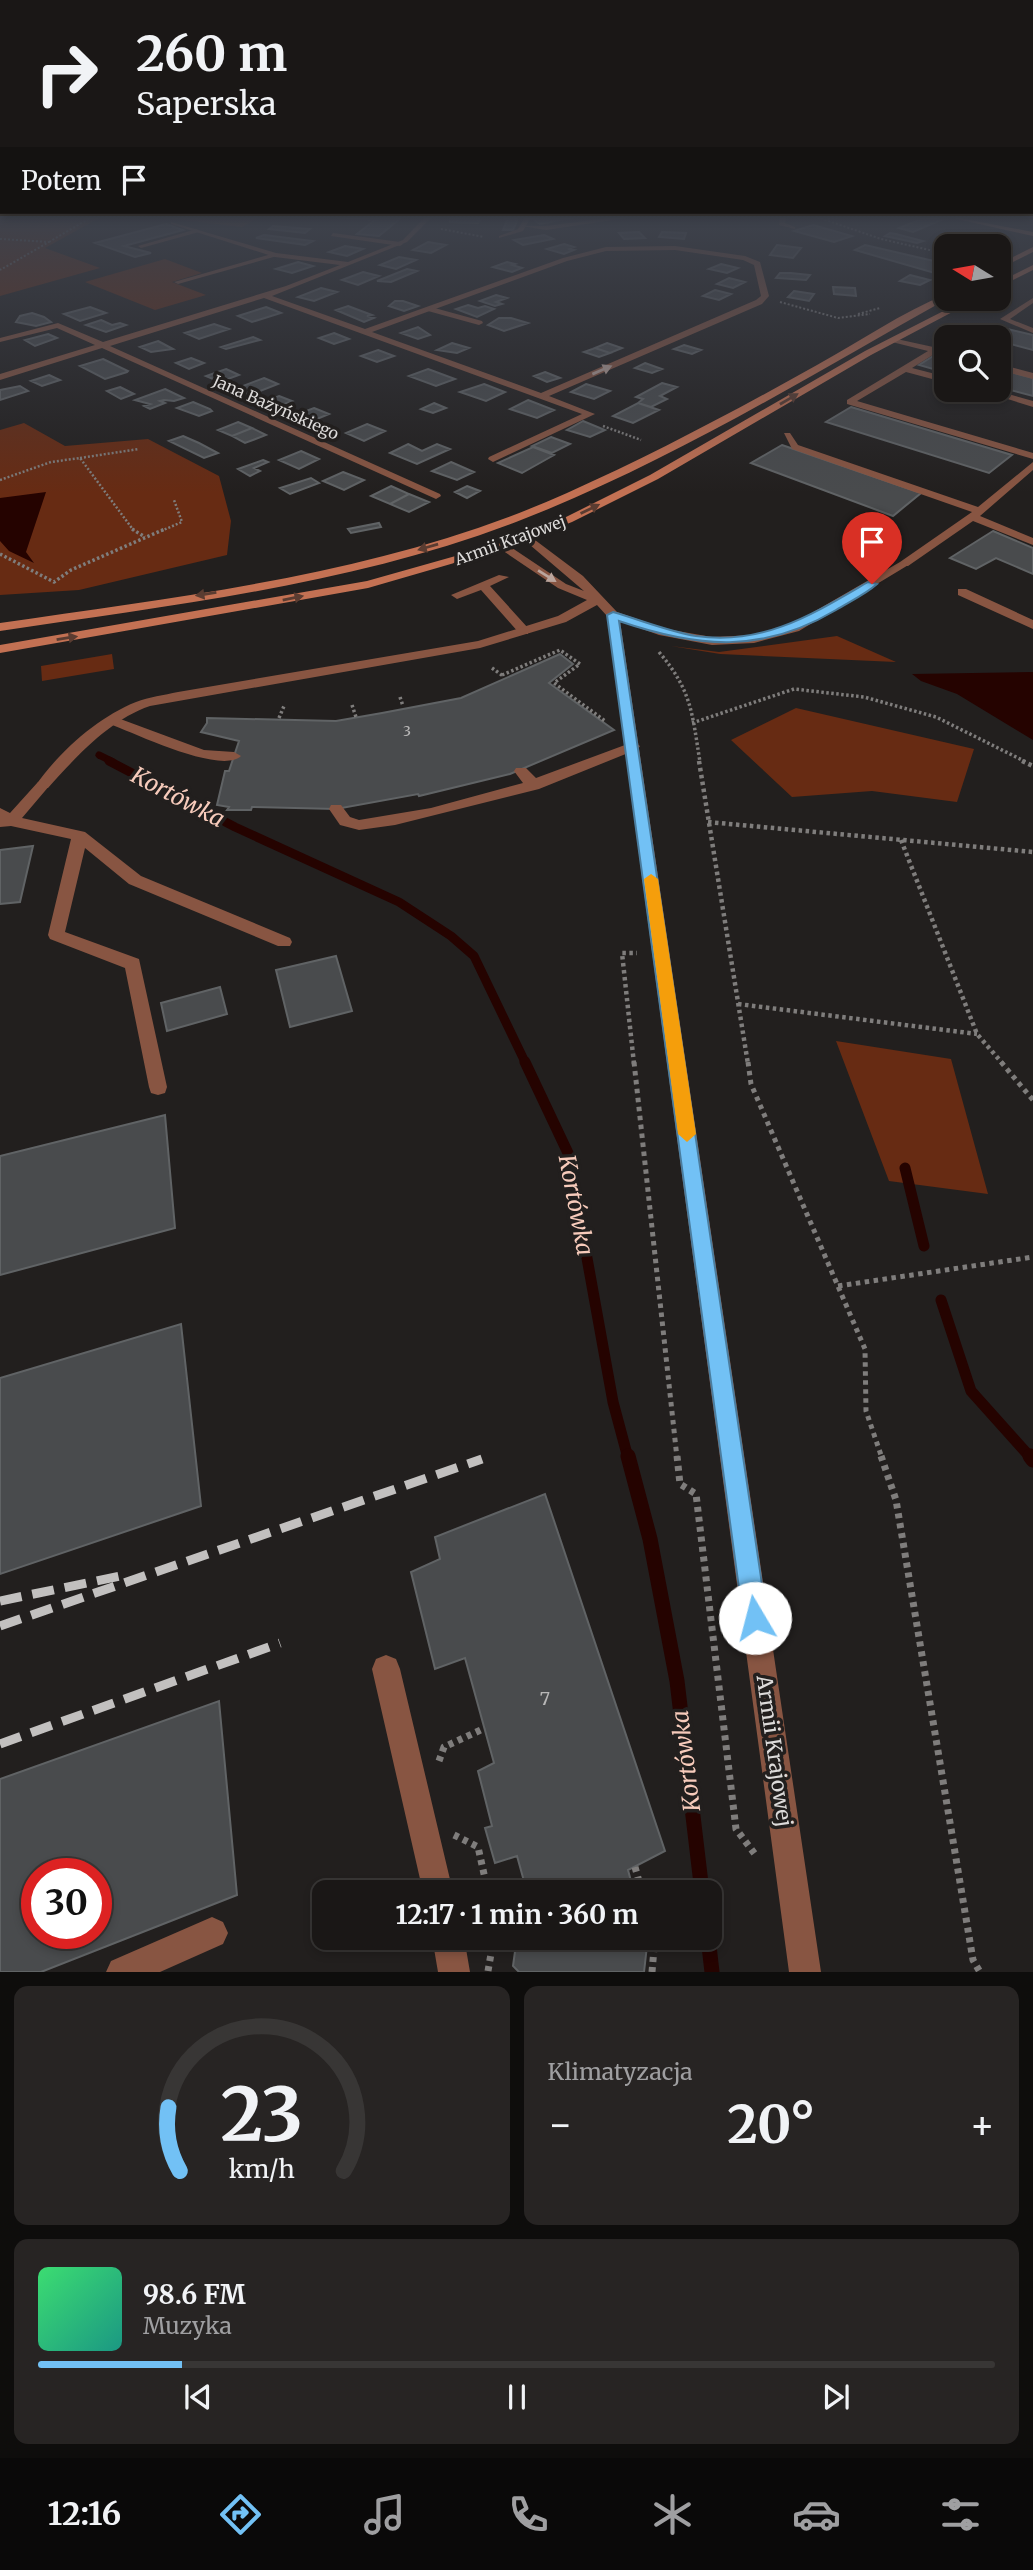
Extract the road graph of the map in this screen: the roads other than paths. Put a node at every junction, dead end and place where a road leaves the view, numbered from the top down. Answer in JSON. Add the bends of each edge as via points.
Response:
{"nodes":[{"id":1,"x":223,"y":309,"type":"edge"},
{"id":2,"x":301,"y":309,"type":"edge"},
{"id":3,"x":431,"y":309,"type":"joint"},
{"id":4,"x":743,"y":309,"type":"edge"},
{"id":5,"x":923,"y":309,"type":"edge"},
{"id":6,"x":1019,"y":309,"type":"edge"},
{"id":7,"x":948,"y":312,"type":"edge"},
{"id":8,"x":480,"y":323,"type":"dead end"},
{"id":9,"x":1033,"y":331,"type":"edge"},
{"id":10,"x":365,"y":332,"type":"junction"},
{"id":11,"x":0,"y":340,"type":"edge"},
{"id":12,"x":895,"y":340,"type":"junction"},
{"id":13,"x":104,"y":346,"type":"junction"},
{"id":14,"x":934,"y":350,"type":"edge"},
{"id":15,"x":934,"y":351,"type":"edge"},
{"id":16,"x":906,"y":369,"type":"junction"},
{"id":17,"x":1011,"y":370,"type":"edge"},
{"id":18,"x":1033,"y":376,"type":"edge"},
{"id":19,"x":0,"y":377,"type":"edge"},
{"id":20,"x":934,"y":377,"type":"edge"},
{"id":21,"x":540,"y":397,"type":"junction"},
{"id":22,"x":1011,"y":398,"type":"edge"},
{"id":23,"x":1033,"y":404,"type":"edge"},
{"id":24,"x":788,"y":435,"type":"dead end"},
{"id":25,"x":1033,"y":456,"type":"edge"},
{"id":26,"x":493,"y":459,"type":"dead end"},
{"id":27,"x":1033,"y":465,"type":"edge"},
{"id":28,"x":436,"y":496,"type":"dead end"},
{"id":29,"x":975,"y":514,"type":"junction"},
{"id":30,"x":493,"y":527,"type":"junction"},
{"id":31,"x":527,"y":537,"type":"junction"},
{"id":32,"x":1033,"y":541,"type":"edge"},
{"id":33,"x":502,"y":546,"type":"junction"},
{"id":34,"x":503,"y":577,"type":"dead end"},
{"id":35,"x":483,"y":585,"type":"junction"},
{"id":36,"x":962,"y":593,"type":"dead end"},
{"id":37,"x":457,"y":595,"type":"dead end"},
{"id":38,"x":605,"y":608,"type":"junction"},
{"id":39,"x":1033,"y":625,"type":"edge"},
{"id":40,"x":0,"y":627,"type":"edge"},
{"id":41,"x":524,"y":631,"type":"junction"},
{"id":42,"x":0,"y":649,"type":"edge"},
{"id":43,"x":114,"y":720,"type":"junction"},
{"id":44,"x":633,"y":746,"type":"junction"},
{"id":45,"x":234,"y":756,"type":"dead end"},
{"id":46,"x":521,"y":771,"type":"dead end"},
{"id":47,"x":534,"y":786,"type":"junction"},
{"id":48,"x":336,"y":808,"type":"dead end"},
{"id":49,"x":4,"y":819,"type":"edge"},
{"id":50,"x":80,"y":836,"type":"junction"},
{"id":51,"x":284,"y":942,"type":"dead end"},
{"id":52,"x":158,"y":1087,"type":"dead end"},
{"id":53,"x":386,"y":1669,"type":"dead end"},
{"id":54,"x":435,"y":1880,"type":"edge"},
{"id":55,"x":212,"y":1933,"type":"dead end"},
{"id":56,"x":451,"y":1950,"type":"edge"},
{"id":57,"x":122,"y":1972,"type":"edge"},
{"id":58,"x":454,"y":1972,"type":"edge"},
{"id":59,"x":805,"y":1972,"type":"edge"}],
"edges":[{"from":1,"to":13,"type":"street"},
{"from":2,"to":10,"type":"street"},
{"from":3,"to":8,"type":"street"},
{"from":3,"to":10,"type":"street"},
{"from":21,"to":4,"type":"street","one_way":true},
{"from":5,"to":30,"type":"main road","name":"Armii Krajowej","via":[[656,456]]},
{"from":6,"to":9,"type":"street","via":[[1004,319]]},
{"from":7,"to":12,"type":"main road","name":"Armii Krajowej"},
{"from":10,"to":21,"type":"street"},
{"from":11,"to":13,"type":"street","name":"Jana Bażyńskiego","via":[[58,325]]},
{"from":12,"to":14,"type":"street"},
{"from":31,"to":12,"type":"main road","name":"Armii Krajowej","one_way":true,"via":[[654,478]]},
{"from":13,"to":19,"type":"street"},
{"from":13,"to":28,"type":"street","name":"Jana Bażyńskiego"},
{"from":15,"to":16,"type":"street"},
{"from":16,"to":20,"type":"street"},
{"from":16,"to":25,"type":"street","via":[[850,402]]},
{"from":17,"to":18,"type":"street"},
{"from":21,"to":26,"type":"street","via":[[590,414]]},
{"from":22,"to":23,"type":"street"},
{"from":24,"to":29,"type":"street","via":[[795,447]]},
{"from":27,"to":29,"type":"street"},
{"from":29,"to":32,"type":"street"},
{"from":29,"to":38,"type":"street","via":[[904,565],[807,622],[769,636],[712,641],[646,627]]},
{"from":30,"to":31,"type":"main road"},
{"from":30,"to":33,"type":"main road"},
{"from":30,"to":40,"type":"main road","name":"Armii Krajowej","one_way":true,"via":[[325,573]]},
{"from":31,"to":33,"type":"main road","name":"Armii Krajowej"},
{"from":31,"to":38,"type":"street","via":[[579,578]]},
{"from":33,"to":38,"type":"street","one_way":true},
{"from":42,"to":33,"type":"main road","name":"Armii Krajowej","one_way":true,"via":[[368,584]]},
{"from":34,"to":35,"type":"street"},
{"from":35,"to":37,"type":"street"},
{"from":35,"to":41,"type":"street"},
{"from":36,"to":39,"type":"street"},
{"from":38,"to":41,"type":"street"},
{"from":38,"to":44,"type":"street","name":"Armii Krajowej"},
{"from":41,"to":43,"type":"street","via":[[480,644],[178,696],[139,706]]},
{"from":43,"to":45,"type":"street","via":[[202,754]]},
{"from":43,"to":49,"type":"street"},
{"from":44,"to":47,"type":"street"},
{"from":44,"to":59,"type":"street","name":"Armii Krajowej"},
{"from":46,"to":47,"type":"street"},
{"from":47,"to":48,"type":"street","via":[[447,810],[359,825],[345,821]]},
{"from":49,"to":50,"type":"street"},
{"from":50,"to":51,"type":"street","via":[[135,880]]},
{"from":50,"to":52,"type":"street","via":[[56,935],[133,964]]},
{"from":53,"to":54,"type":"street"},
{"from":55,"to":57,"type":"street"},
{"from":56,"to":58,"type":"street"}]}
